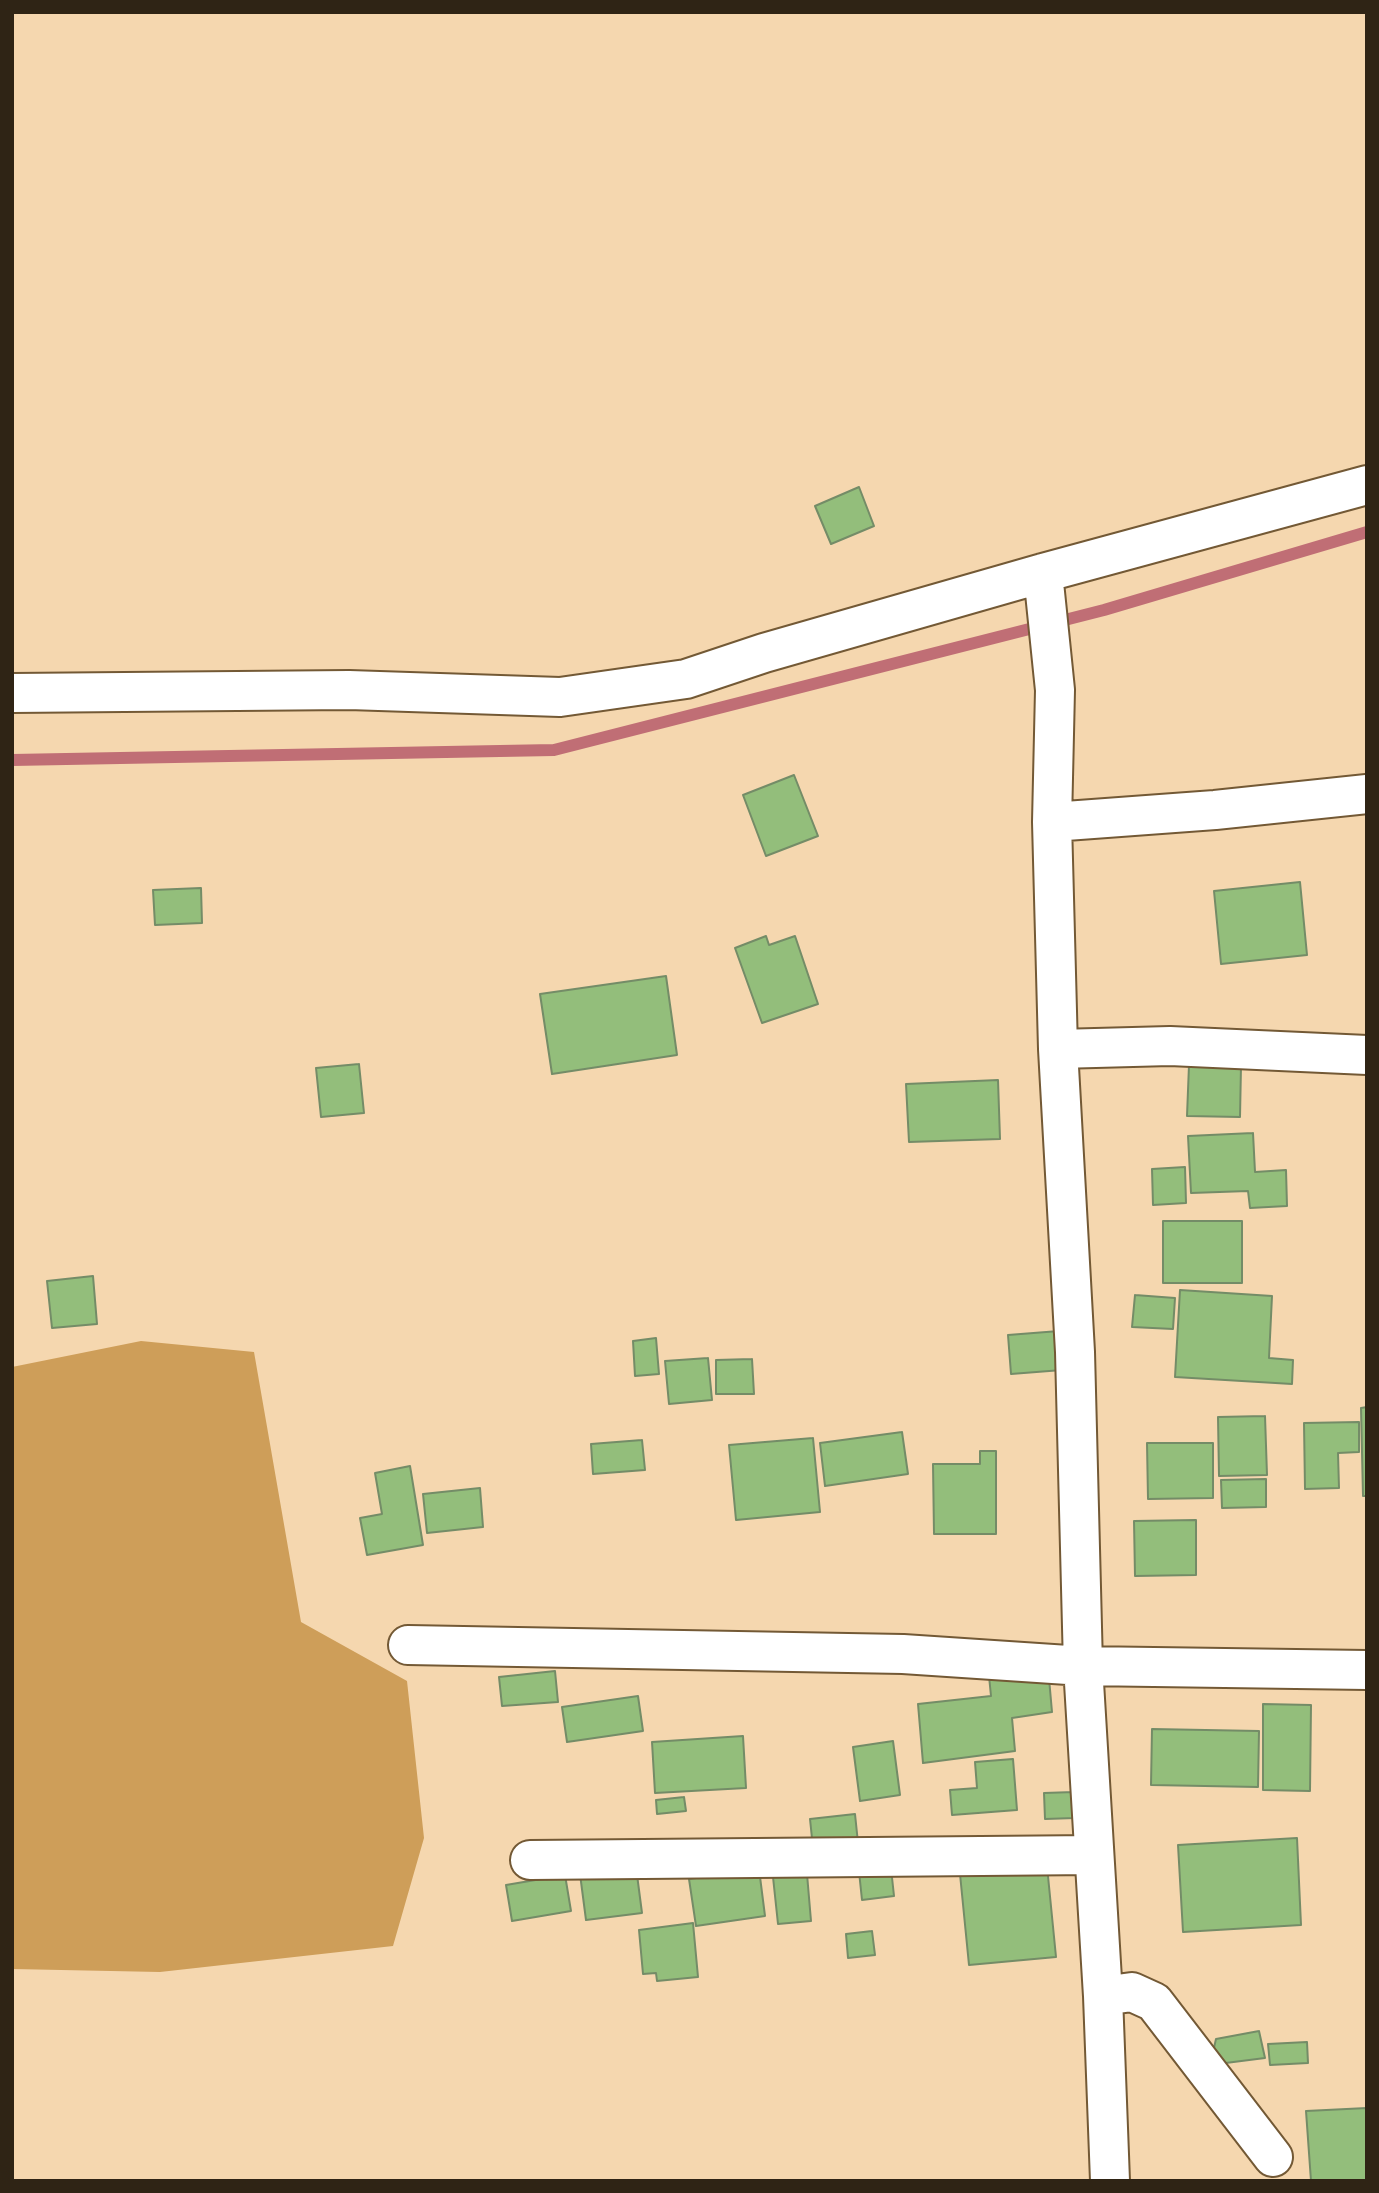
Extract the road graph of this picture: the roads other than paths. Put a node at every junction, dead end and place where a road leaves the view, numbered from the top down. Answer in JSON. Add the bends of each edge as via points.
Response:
{"nodes":[{"id":1,"x":1367,"y":485,"type":"edge"},
{"id":2,"x":1044,"y":583,"type":"junction"},
{"id":3,"x":12,"y":693,"type":"edge"},
{"id":4,"x":1367,"y":793,"type":"edge"},
{"id":5,"x":1052,"y":822,"type":"junction"},
{"id":6,"x":1058,"y":1049,"type":"junction"},
{"id":7,"x":1367,"y":1055,"type":"edge"},
{"id":8,"x":408,"y":1645,"type":"dead end"},
{"id":9,"x":1083,"y":1666,"type":"junction"},
{"id":10,"x":1367,"y":1670,"type":"edge"},
{"id":11,"x":1094,"y":1855,"type":"junction"},
{"id":12,"x":530,"y":1860,"type":"dead end"},
{"id":13,"x":1103,"y":1996,"type":"junction"},
{"id":14,"x":1273,"y":2157,"type":"dead end"},
{"id":15,"x":1110,"y":2181,"type":"edge"}],
"edges":[{"from":1,"to":2,"type":"street"},
{"from":2,"to":3,"type":"street","via":[[764,653],[686,679],[560,697],[349,690]]},
{"from":2,"to":5,"type":"street","via":[[1055,690]]},
{"from":4,"to":5,"type":"street"},
{"from":5,"to":6,"type":"street"},
{"from":6,"to":7,"type":"street","via":[[1170,1046]]},
{"from":6,"to":9,"type":"street","via":[[1075,1352]]},
{"from":8,"to":9,"type":"street","via":[[903,1654]]},
{"from":9,"to":10,"type":"street"},
{"from":9,"to":11,"type":"street"},
{"from":11,"to":12,"type":"street"},
{"from":11,"to":13,"type":"street"},
{"from":13,"to":14,"type":"street","via":[[1132,1992],[1154,2003]]},
{"from":13,"to":15,"type":"street"}]}
